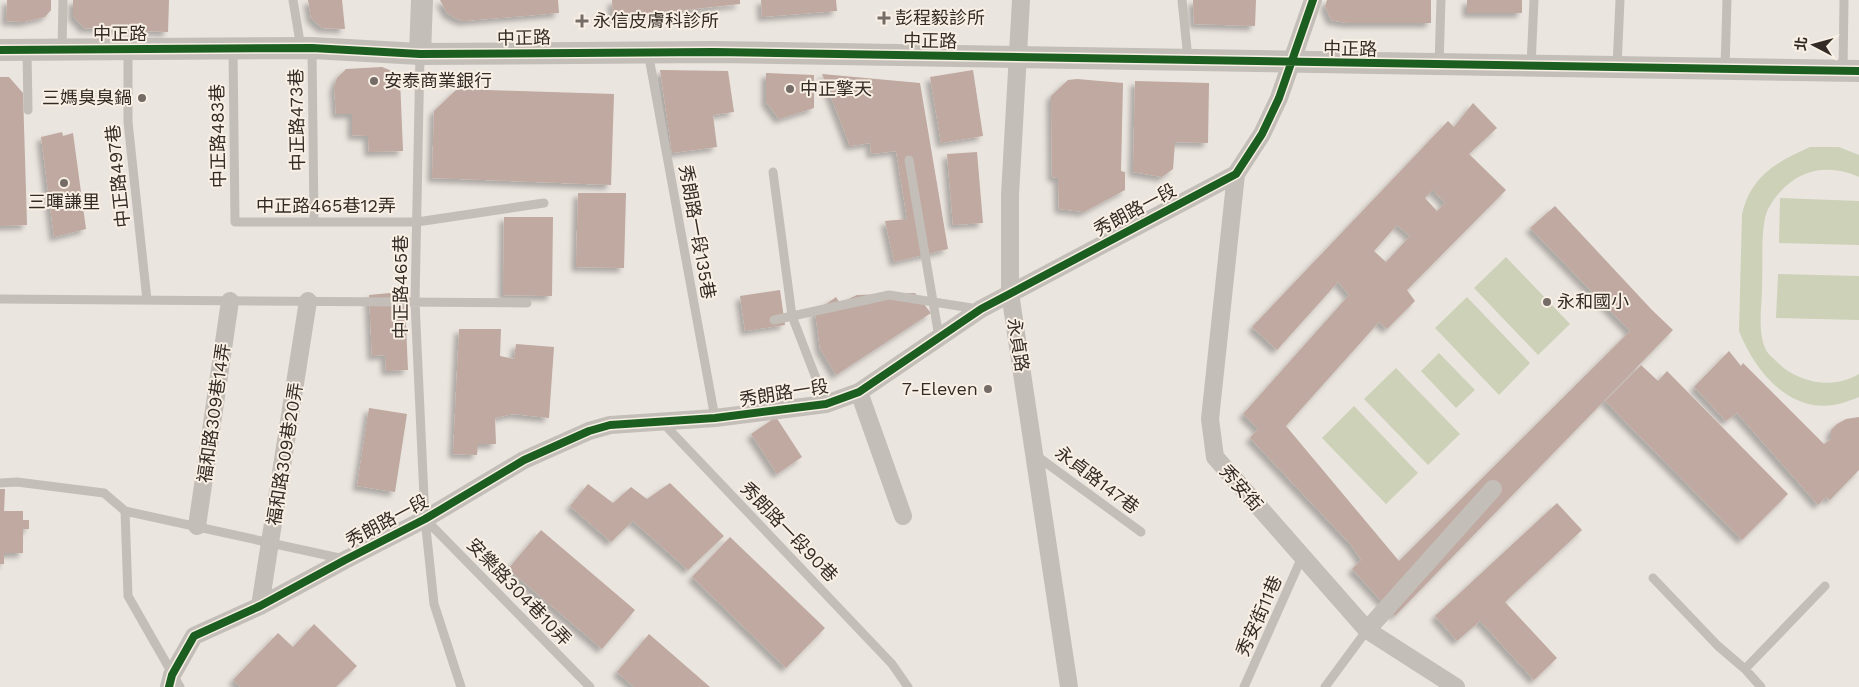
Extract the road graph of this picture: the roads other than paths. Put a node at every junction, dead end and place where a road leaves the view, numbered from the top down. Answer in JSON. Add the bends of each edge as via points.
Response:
{"nodes":[{"id":1,"x":63,"y":0,"type":"edge"},
{"id":2,"x":293,"y":0,"type":"edge"},
{"id":3,"x":422,"y":0,"type":"edge"},
{"id":4,"x":1021,"y":0,"type":"edge"},
{"id":5,"x":1182,"y":0,"type":"edge"},
{"id":6,"x":1312,"y":0,"type":"edge"},
{"id":7,"x":1441,"y":0,"type":"edge"},
{"id":8,"x":1534,"y":0,"type":"edge"},
{"id":9,"x":1620,"y":0,"type":"edge"},
{"id":10,"x":1727,"y":0,"type":"edge"},
{"id":11,"x":1844,"y":0,"type":"edge"},
{"id":12,"x":307,"y":48,"type":"junction"},
{"id":13,"x":62,"y":49,"type":"junction"},
{"id":14,"x":128,"y":49,"type":"junction"},
{"id":15,"x":233,"y":49,"type":"junction"},
{"id":16,"x":0,"y":50,"type":"edge"},
{"id":17,"x":28,"y":50,"type":"junction"},
{"id":18,"x":648,"y":52,"type":"junction"},
{"id":19,"x":420,"y":54,"type":"junction"},
{"id":20,"x":1018,"y":58,"type":"junction"},
{"id":21,"x":1188,"y":60,"type":"junction"},
{"id":22,"x":1292,"y":63,"type":"junction"},
{"id":23,"x":1439,"y":65,"type":"junction"},
{"id":24,"x":1531,"y":66,"type":"junction"},
{"id":25,"x":1617,"y":67,"type":"junction"},
{"id":26,"x":1725,"y":69,"type":"junction"},
{"id":27,"x":1851,"y":71,"type":"edge"},
{"id":28,"x":28,"y":110,"type":"dead end"},
{"id":29,"x":909,"y":160,"type":"dead end"},
{"id":30,"x":773,"y":172,"type":"dead end"},
{"id":31,"x":1236,"y":174,"type":"junction"},
{"id":32,"x":544,"y":202,"type":"dead end"},
{"id":33,"x":235,"y":222,"type":"joint"},
{"id":34,"x":314,"y":222,"type":"junction"},
{"id":35,"x":417,"y":222,"type":"junction"},
{"id":36,"x":1010,"y":293,"type":"junction"},
{"id":37,"x":0,"y":299,"type":"edge"},
{"id":38,"x":147,"y":300,"type":"junction"},
{"id":39,"x":230,"y":300,"type":"junction"},
{"id":40,"x":308,"y":301,"type":"junction"},
{"id":41,"x":415,"y":302,"type":"junction"},
{"id":42,"x":932,"y":302,"type":"junction"},
{"id":43,"x":527,"y":303,"type":"dead end"},
{"id":44,"x":981,"y":309,"type":"junction"},
{"id":45,"x":792,"y":316,"type":"junction"},
{"id":46,"x":774,"y":320,"type":"dead end"},
{"id":47,"x":939,"y":337,"type":"junction"},
{"id":48,"x":859,"y":392,"type":"junction"},
{"id":49,"x":826,"y":404,"type":"junction"},
{"id":50,"x":715,"y":418,"type":"junction"},
{"id":51,"x":662,"y":422,"type":"junction"},
{"id":52,"x":1034,"y":454,"type":"junction"},
{"id":53,"x":0,"y":483,"type":"edge"},
{"id":54,"x":1493,"y":489,"type":"dead end"},
{"id":55,"x":125,"y":511,"type":"junction"},
{"id":56,"x":903,"y":516,"type":"dead end"},
{"id":57,"x":425,"y":519,"type":"junction"},
{"id":58,"x":197,"y":526,"type":"junction"},
{"id":59,"x":1141,"y":532,"type":"dead end"},
{"id":60,"x":271,"y":543,"type":"junction"},
{"id":61,"x":1302,"y":557,"type":"junction"},
{"id":62,"x":345,"y":560,"type":"junction"},
{"id":63,"x":1653,"y":578,"type":"dead end"},
{"id":64,"x":1824,"y":586,"type":"dead end"},
{"id":65,"x":260,"y":606,"type":"junction"},
{"id":66,"x":1366,"y":630,"type":"junction"},
{"id":67,"x":1745,"y":669,"type":"junction"},
{"id":68,"x":174,"y":683,"type":"edge"},
{"id":69,"x":460,"y":687,"type":"edge"},
{"id":70,"x":590,"y":687,"type":"edge"},
{"id":71,"x":908,"y":687,"type":"edge"},
{"id":72,"x":1069,"y":687,"type":"edge"},
{"id":73,"x":1244,"y":687,"type":"edge"},
{"id":74,"x":1325,"y":687,"type":"edge"},
{"id":75,"x":1456,"y":687,"type":"edge"},
{"id":76,"x":1761,"y":687,"type":"edge"}],
"edges":[{"from":1,"to":13,"type":"lane"},
{"from":2,"to":12,"type":"lane","name":"中正路473巷"},
{"from":3,"to":19,"type":"street"},
{"from":4,"to":20,"type":"street","name":"永貞路"},
{"from":5,"to":21,"type":"lane"},
{"from":6,"to":22,"type":"street","name":"秀朗路一段"},
{"from":7,"to":23,"type":"lane"},
{"from":8,"to":24,"type":"lane"},
{"from":9,"to":25,"type":"lane"},
{"from":10,"to":26,"type":"lane"},
{"from":11,"to":27,"type":"lane"},
{"from":12,"to":15,"type":"street","name":"中正路"},
{"from":12,"to":19,"type":"street","name":"中正路"},
{"from":12,"to":34,"type":"lane","name":"中正路473巷"},
{"from":13,"to":14,"type":"street","name":"中正路"},
{"from":13,"to":17,"type":"street","name":"中正路"},
{"from":14,"to":15,"type":"street","name":"中正路"},
{"from":14,"to":38,"type":"lane","name":"中正路497巷","via":[[128,122]]},
{"from":15,"to":33,"type":"lane","name":"中正路483巷"},
{"from":16,"to":17,"type":"street","name":"中正路"},
{"from":17,"to":28,"type":"lane"},
{"from":18,"to":19,"type":"street","name":"中正路"},
{"from":18,"to":20,"type":"street","name":"中正路"},
{"from":18,"to":50,"type":"lane","name":"秀朗路一段135巷"},
{"from":19,"to":35,"type":"lane","name":"中正路465巷"},
{"from":20,"to":21,"type":"street","name":"中正路"},
{"from":20,"to":36,"type":"street","name":"永貞路","via":[[1010,196]]},
{"from":21,"to":22,"type":"street","name":"中正路"},
{"from":22,"to":23,"type":"street","name":"中正路"},
{"from":22,"to":31,"type":"street","name":"秀朗路一段","via":[[1262,134]]},
{"from":23,"to":24,"type":"street","name":"中正路"},
{"from":24,"to":25,"type":"street","name":"中正路"},
{"from":25,"to":26,"type":"street","name":"中正路"},
{"from":26,"to":27,"type":"street","name":"中正路"},
{"from":29,"to":42,"type":"lane"},
{"from":30,"to":45,"type":"lane"},
{"from":31,"to":36,"type":"street","name":"秀朗路一段"},
{"from":31,"to":61,"type":"street","name":"秀安街","via":[[1210,419],[1215,457]]},
{"from":32,"to":35,"type":"lane","name":"中正路465巷12弄"},
{"from":33,"to":34,"type":"lane","name":"中正路465巷12弄"},
{"from":34,"to":35,"type":"lane","name":"中正路465巷12弄"},
{"from":35,"to":41,"type":"lane","name":"中正路465巷"},
{"from":36,"to":44,"type":"street","name":"秀朗路一段"},
{"from":36,"to":52,"type":"street","name":"永貞路"},
{"from":37,"to":38,"type":"lane"},
{"from":38,"to":39,"type":"lane"},
{"from":39,"to":40,"type":"lane"},
{"from":39,"to":58,"type":"street","name":"福和路309巷14弄"},
{"from":40,"to":41,"type":"lane"},
{"from":40,"to":60,"type":"street","name":"福和路309巷20弄"},
{"from":41,"to":43,"type":"lane"},
{"from":41,"to":57,"type":"lane","name":"中正路465巷"},
{"from":42,"to":44,"type":"lane"},
{"from":42,"to":45,"type":"lane","via":[[889,295]]},
{"from":42,"to":47,"type":"lane"},
{"from":44,"to":47,"type":"street","name":"秀朗路一段"},
{"from":45,"to":46,"type":"lane"},
{"from":45,"to":49,"type":"lane"},
{"from":47,"to":48,"type":"street","name":"秀朗路一段"},
{"from":48,"to":49,"type":"street","name":"秀朗路一段"},
{"from":48,"to":56,"type":"street"},
{"from":49,"to":50,"type":"street","name":"秀朗路一段"},
{"from":50,"to":51,"type":"street","name":"秀朗路一段"},
{"from":51,"to":57,"type":"street","name":"秀朗路一段","via":[[610,425],[589,431],[524,460]]},
{"from":51,"to":71,"type":"lane","name":"秀朗路一段90巷","via":[[892,664]]},
{"from":52,"to":59,"type":"lane","name":"永貞路147巷"},
{"from":52,"to":72,"type":"street","name":"永貞路"},
{"from":53,"to":55,"type":"lane","via":[[17,482],[104,493]]},
{"from":54,"to":66,"type":"street"},
{"from":55,"to":58,"type":"lane"},
{"from":55,"to":68,"type":"lane","via":[[128,596]]},
{"from":57,"to":62,"type":"street","name":"秀朗路一段"},
{"from":57,"to":69,"type":"lane","name":"中正路465巷","via":[[434,604]]},
{"from":57,"to":70,"type":"lane","name":"安樂路304巷10弄"},
{"from":58,"to":60,"type":"lane"},
{"from":60,"to":62,"type":"lane"},
{"from":60,"to":65,"type":"street","name":"福和路309巷20弄"},
{"from":61,"to":66,"type":"street","name":"秀安街"},
{"from":61,"to":73,"type":"lane","name":"秀安街11巷"},
{"from":62,"to":65,"type":"street","name":"秀朗路一段"},
{"from":63,"to":67,"type":"lane","via":[[1718,646]]},
{"from":64,"to":67,"type":"lane"},
{"from":65,"to":68,"type":"street","name":"秀朗路一段","via":[[194,636]]},
{"from":66,"to":74,"type":"lane"},
{"from":66,"to":75,"type":"street","name":"秀安街"},
{"from":67,"to":76,"type":"lane"}]}
